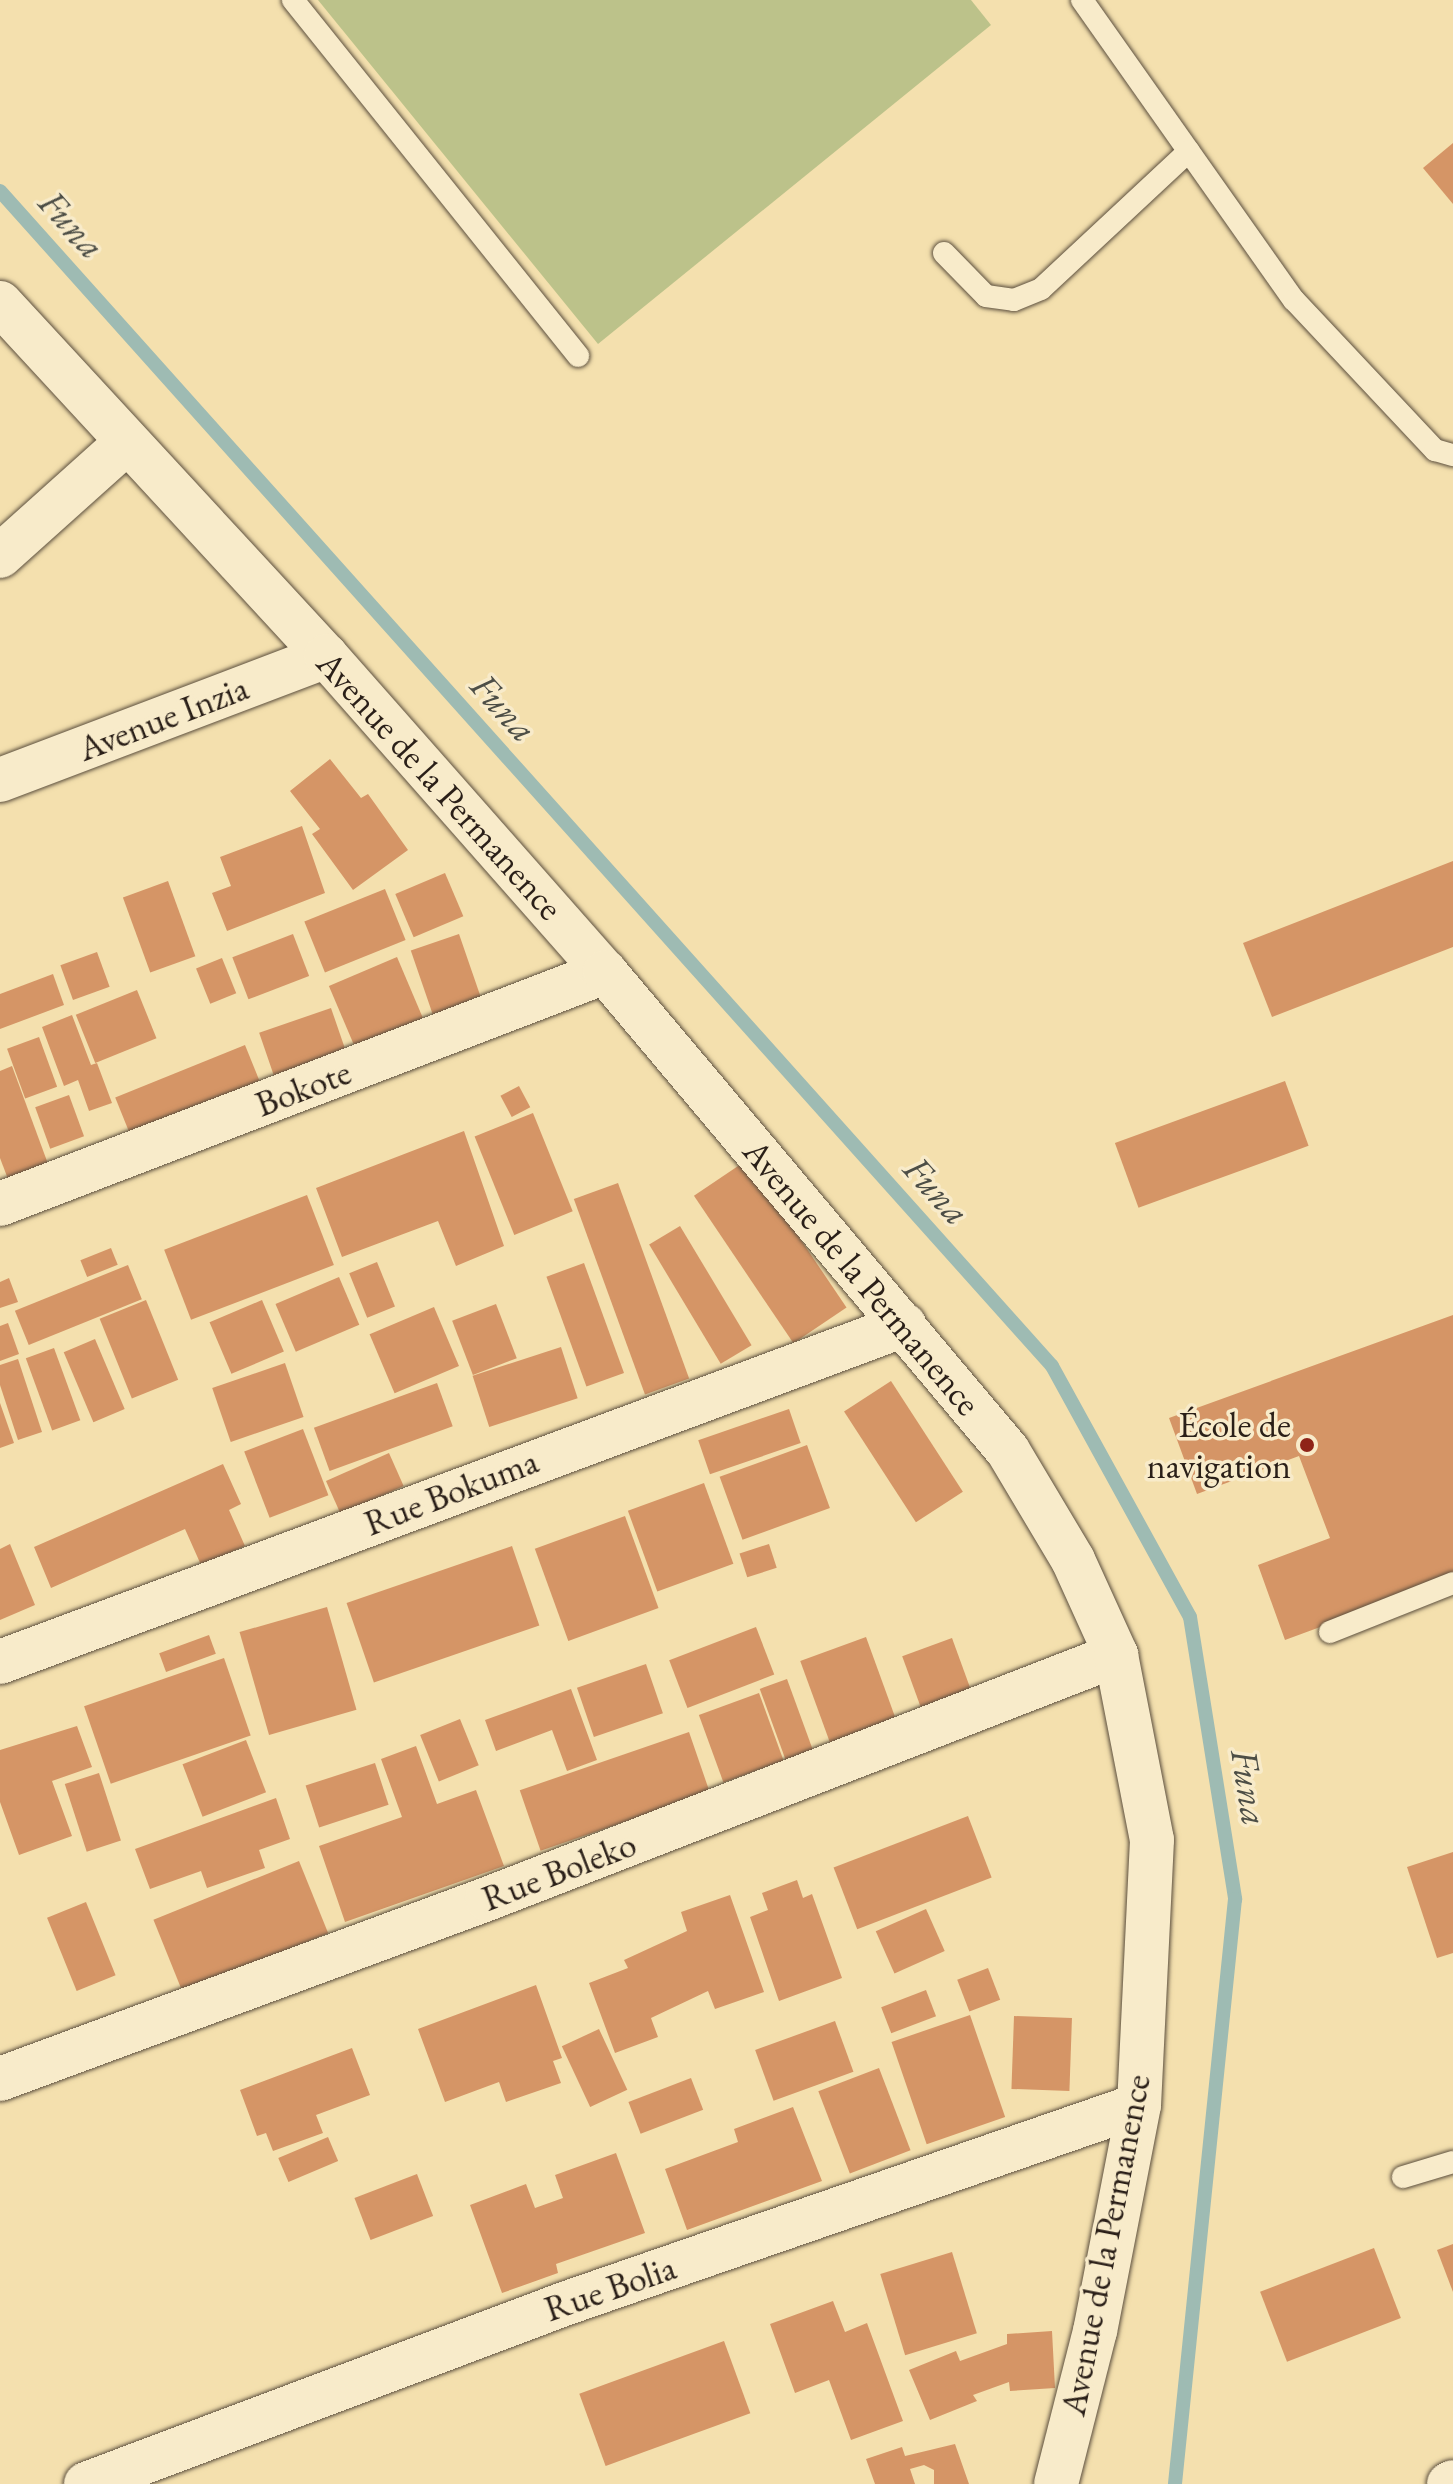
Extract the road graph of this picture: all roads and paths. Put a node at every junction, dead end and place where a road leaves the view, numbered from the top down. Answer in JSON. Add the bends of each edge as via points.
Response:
{"nodes":[{"id":1,"x":293,"y":0,"type":"edge"},
{"id":2,"x":1082,"y":0,"type":"edge"},
{"id":3,"x":1189,"y":151,"type":"junction"},
{"id":4,"x":944,"y":253,"type":"dead end"},
{"id":5,"x":0,"y":303,"type":"edge"},
{"id":6,"x":578,"y":356,"type":"dead end"},
{"id":7,"x":127,"y":442,"type":"junction"},
{"id":8,"x":1453,"y":455,"type":"edge"},
{"id":9,"x":0,"y":556,"type":"edge"},
{"id":10,"x":326,"y":656,"type":"junction"},
{"id":11,"x":0,"y":780,"type":"edge"},
{"id":12,"x":605,"y":972,"type":"junction"},
{"id":13,"x":0,"y":1204,"type":"edge"},
{"id":14,"x":904,"y":1325,"type":"junction"},
{"id":15,"x":1453,"y":1583,"type":"edge"},
{"id":16,"x":1330,"y":1632,"type":"dead end"},
{"id":17,"x":1116,"y":1655,"type":"junction"},
{"id":18,"x":0,"y":1662,"type":"edge"},
{"id":19,"x":0,"y":2079,"type":"edge"},
{"id":20,"x":1139,"y":2105,"type":"junction"},
{"id":21,"x":1453,"y":2162,"type":"edge"},
{"id":22,"x":1403,"y":2177,"type":"dead end"},
{"id":23,"x":1057,"y":2483,"type":"edge"},
{"id":24,"x":86,"y":2484,"type":"edge"}],
"edges":[{"from":1,"to":6,"type":"lane"},
{"from":2,"to":3,"type":"lane"},
{"from":3,"to":4,"type":"lane","via":[[1041,289],[1014,300],[986,296]]},
{"from":3,"to":8,"type":"lane","via":[[1294,300],[1435,450]]},
{"from":5,"to":7,"type":"street","name":"Avenue de la Permanence"},
{"from":7,"to":9,"type":"street"},
{"from":7,"to":10,"type":"street","name":"Avenue de la Permanence"},
{"from":10,"to":11,"type":"street","name":"Avenue Inzia"},
{"from":10,"to":12,"type":"street","name":"Avenue de la Permanence"},
{"from":12,"to":13,"type":"street","name":"Bokote"},
{"from":12,"to":14,"type":"street","name":"Avenue de la Permanence"},
{"from":14,"to":17,"type":"street","name":"Avenue de la Permanence","via":[[1008,1451],[1073,1560]]},
{"from":14,"to":18,"type":"street","name":"Rue Bokuma"},
{"from":15,"to":16,"type":"lane"},
{"from":17,"to":19,"type":"street","name":"Rue Boleko","via":[[487,1899]]},
{"from":17,"to":20,"type":"street","name":"Avenue de la Permanence","via":[[1152,1840]]},
{"from":20,"to":23,"type":"street","name":"Avenue de la Permanence","via":[[1095,2331]]},
{"from":20,"to":24,"type":"street","name":"Rue Bolia","via":[[564,2304]]},
{"from":21,"to":22,"type":"lane"}]}
